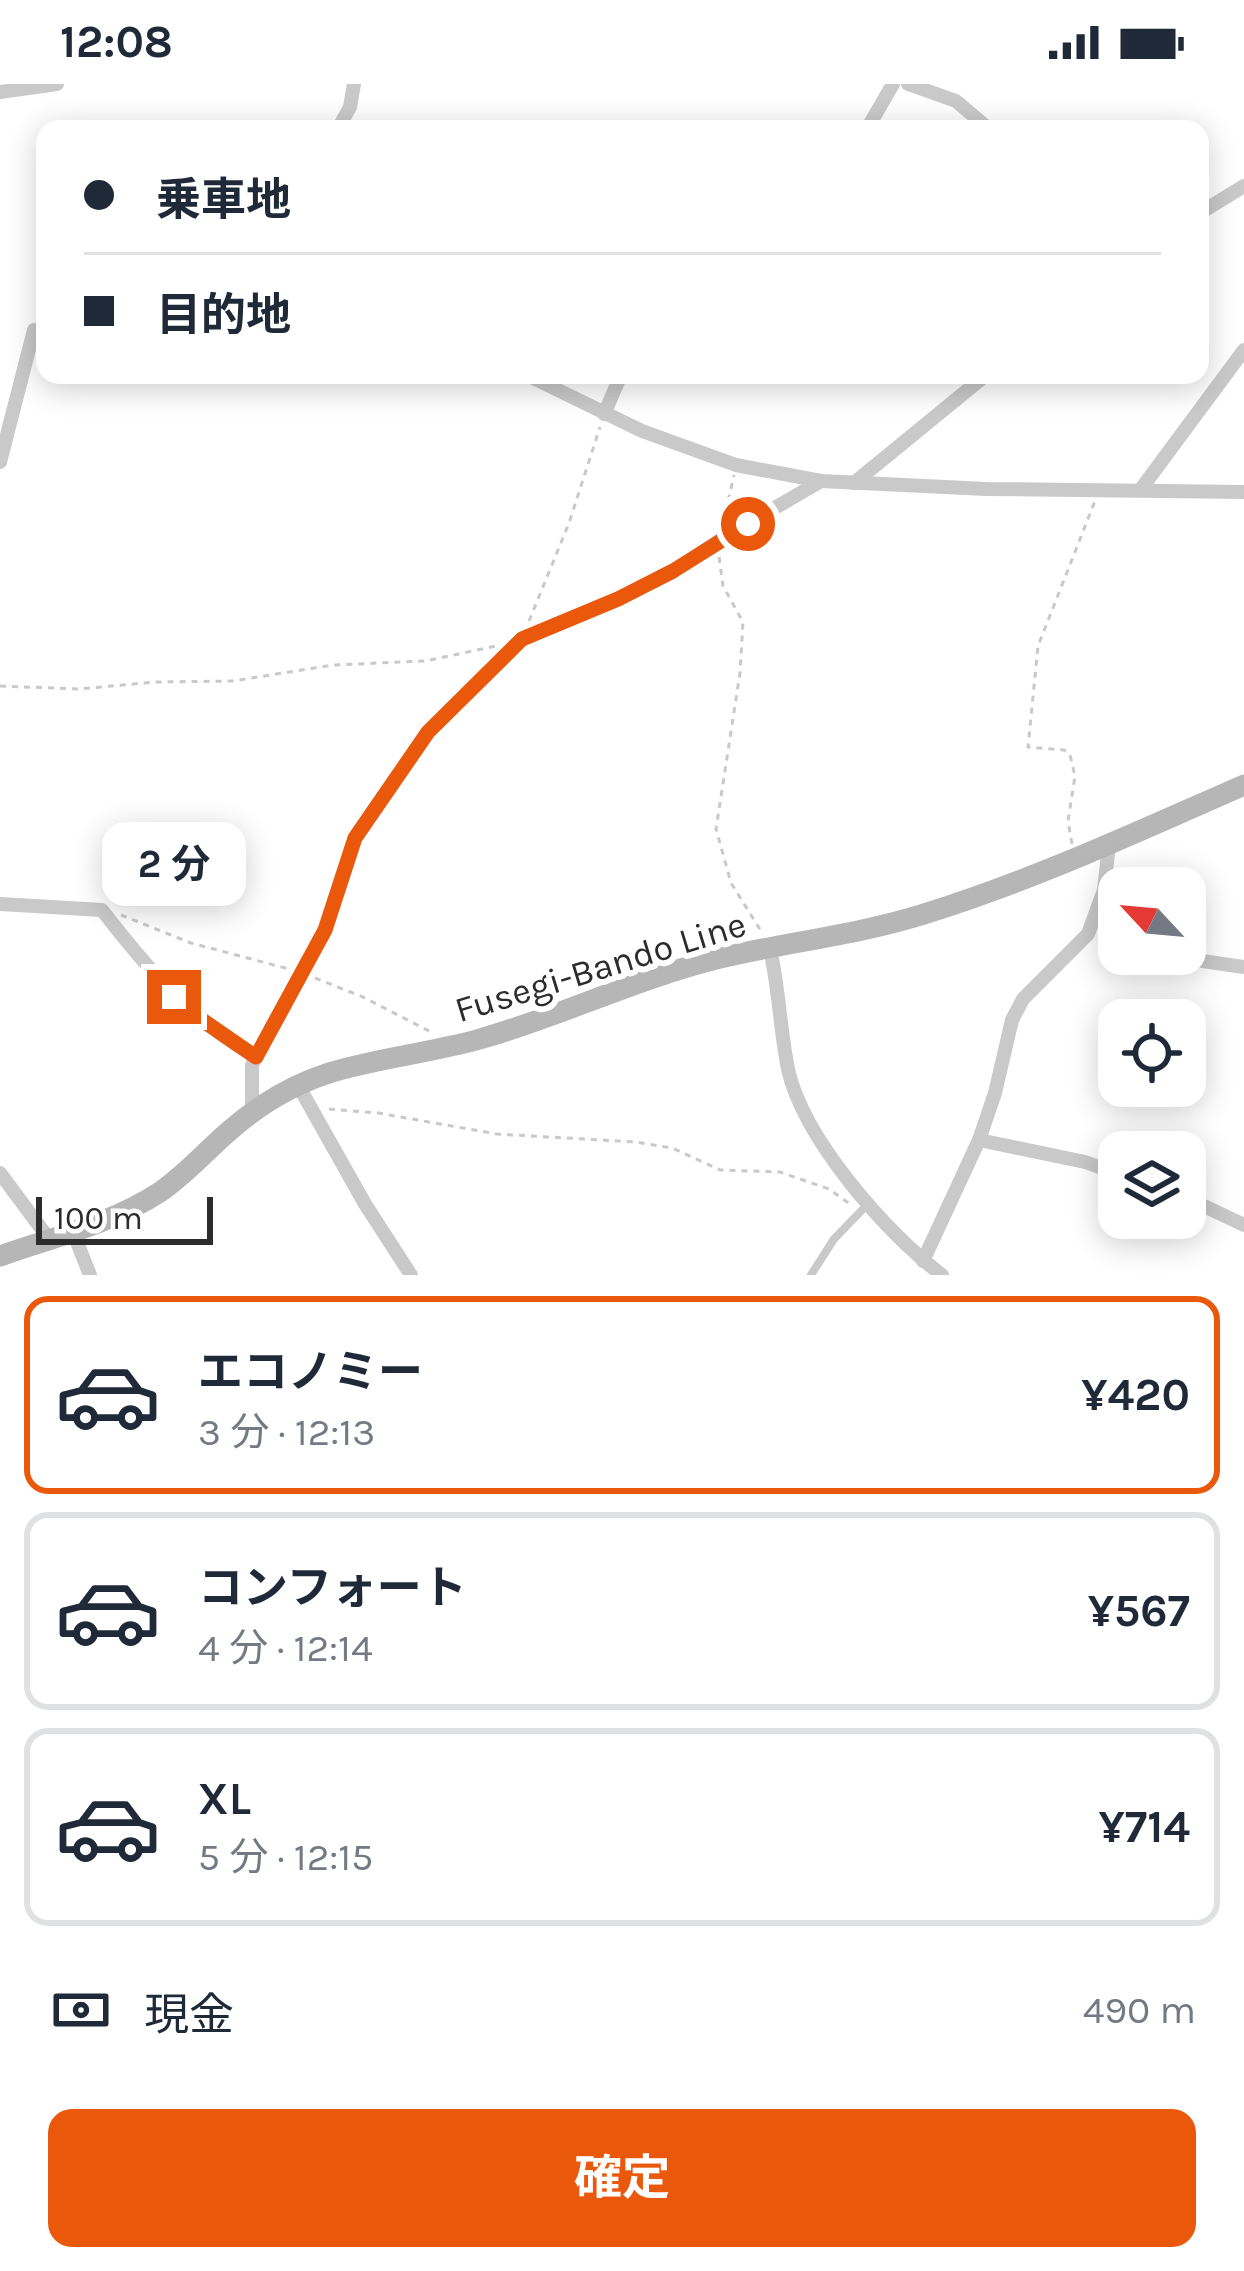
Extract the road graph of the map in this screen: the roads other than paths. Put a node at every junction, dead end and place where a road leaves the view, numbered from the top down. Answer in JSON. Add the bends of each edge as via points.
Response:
{"nodes":[{"id":1,"x":57,"y":84,"type":"edge"},
{"id":2,"x":354,"y":84,"type":"edge"},
{"id":3,"x":892,"y":84,"type":"edge"},
{"id":4,"x":908,"y":84,"type":"edge"},
{"id":5,"x":0,"y":92,"type":"edge"},
{"id":6,"x":343,"y":120,"type":"edge"},
{"id":7,"x":872,"y":120,"type":"edge"},
{"id":8,"x":978,"y":120,"type":"edge"},
{"id":9,"x":1244,"y":186,"type":"edge"},
{"id":10,"x":1209,"y":207,"type":"edge"},
{"id":11,"x":36,"y":330,"type":"edge"},
{"id":12,"x":1244,"y":350,"type":"edge"},
{"id":13,"x":545,"y":384,"type":"edge"},
{"id":14,"x":617,"y":384,"type":"edge"},
{"id":15,"x":975,"y":384,"type":"edge"},
{"id":16,"x":604,"y":414,"type":"junction"},
{"id":17,"x":0,"y":462,"type":"edge"},
{"id":18,"x":821,"y":482,"type":"junction"},
{"id":19,"x":854,"y":483,"type":"junction"},
{"id":20,"x":1141,"y":489,"type":"junction"},
{"id":21,"x":1244,"y":492,"type":"edge"},
{"id":22,"x":1244,"y":785,"type":"edge"},
{"id":23,"x":1109,"y":844,"type":"junction"},
{"id":24,"x":1106,"y":867,"type":"edge"},
{"id":25,"x":0,"y":904,"type":"edge"},
{"id":26,"x":1098,"y":906,"type":"edge"},
{"id":27,"x":770,"y":949,"type":"junction"},
{"id":28,"x":1206,"y":961,"type":"edge"},
{"id":29,"x":1244,"y":967,"type":"edge"},
{"id":30,"x":256,"y":1057,"type":"junction"},
{"id":31,"x":298,"y":1085,"type":"junction"},
{"id":32,"x":252,"y":1113,"type":"junction"},
{"id":33,"x":979,"y":1140,"type":"junction"},
{"id":34,"x":1098,"y":1167,"type":"edge"},
{"id":35,"x":0,"y":1173,"type":"edge"},
{"id":36,"x":1206,"y":1207,"type":"edge"},
{"id":37,"x":864,"y":1208,"type":"junction"},
{"id":38,"x":1244,"y":1226,"type":"edge"},
{"id":39,"x":74,"y":1232,"type":"junction"},
{"id":40,"x":49,"y":1239,"type":"junction"},
{"id":41,"x":0,"y":1256,"type":"edge"},
{"id":42,"x":923,"y":1261,"type":"junction"},
{"id":43,"x":90,"y":1275,"type":"edge"},
{"id":44,"x":410,"y":1275,"type":"edge"},
{"id":45,"x":811,"y":1275,"type":"edge"},
{"id":46,"x":941,"y":1275,"type":"edge"}],
"edges":[{"from":1,"to":5,"type":"street"},
{"from":2,"to":6,"type":"street"},
{"from":3,"to":7,"type":"street"},
{"from":4,"to":8,"type":"street","via":[[956,101]]},
{"from":9,"to":10,"type":"street"},
{"from":11,"to":17,"type":"street"},
{"from":12,"to":20,"type":"street"},
{"from":13,"to":16,"type":"street"},
{"from":14,"to":16,"type":"street"},
{"from":15,"to":19,"type":"street"},
{"from":16,"to":18,"type":"street","via":[[736,465]]},
{"from":18,"to":19,"type":"street"},
{"from":18,"to":30,"type":"street","via":[[673,571],[522,639],[428,732],[355,838],[325,930]]},
{"from":19,"to":20,"type":"street"},
{"from":20,"to":21,"type":"street"},
{"from":22,"to":23,"type":"main road","name":"Fusegi-Bando Line"},
{"from":23,"to":24,"type":"street"},
{"from":23,"to":27,"type":"main road","name":"Fusegi-Bando Line","via":[[885,926]]},
{"from":25,"to":30,"type":"street","via":[[103,910],[174,997]]},
{"from":26,"to":33,"type":"street","via":[[1088,934],[1012,1020]]},
{"from":27,"to":31,"type":"main road","name":"Fusegi-Bando Line"},
{"from":27,"to":37,"type":"street","via":[[789,1073],[808,1123]]},
{"from":28,"to":29,"type":"street"},
{"from":30,"to":32,"type":"street"},
{"from":31,"to":32,"type":"main road","name":"Fusegi-Bando Line"},
{"from":31,"to":44,"type":"street"},
{"from":32,"to":39,"type":"main road","name":"Fusegi-Bando Line","via":[[164,1189]]},
{"from":33,"to":34,"type":"street"},
{"from":33,"to":42,"type":"street"},
{"from":35,"to":40,"type":"street"},
{"from":36,"to":38,"type":"street"},
{"from":37,"to":42,"type":"street"},
{"from":37,"to":45,"type":"lane"},
{"from":39,"to":40,"type":"main road","name":"Fusegi-Bando Line"},
{"from":39,"to":43,"type":"street"},
{"from":40,"to":41,"type":"main road","name":"Fusegi-Bando Line"},
{"from":42,"to":46,"type":"street"}]}
